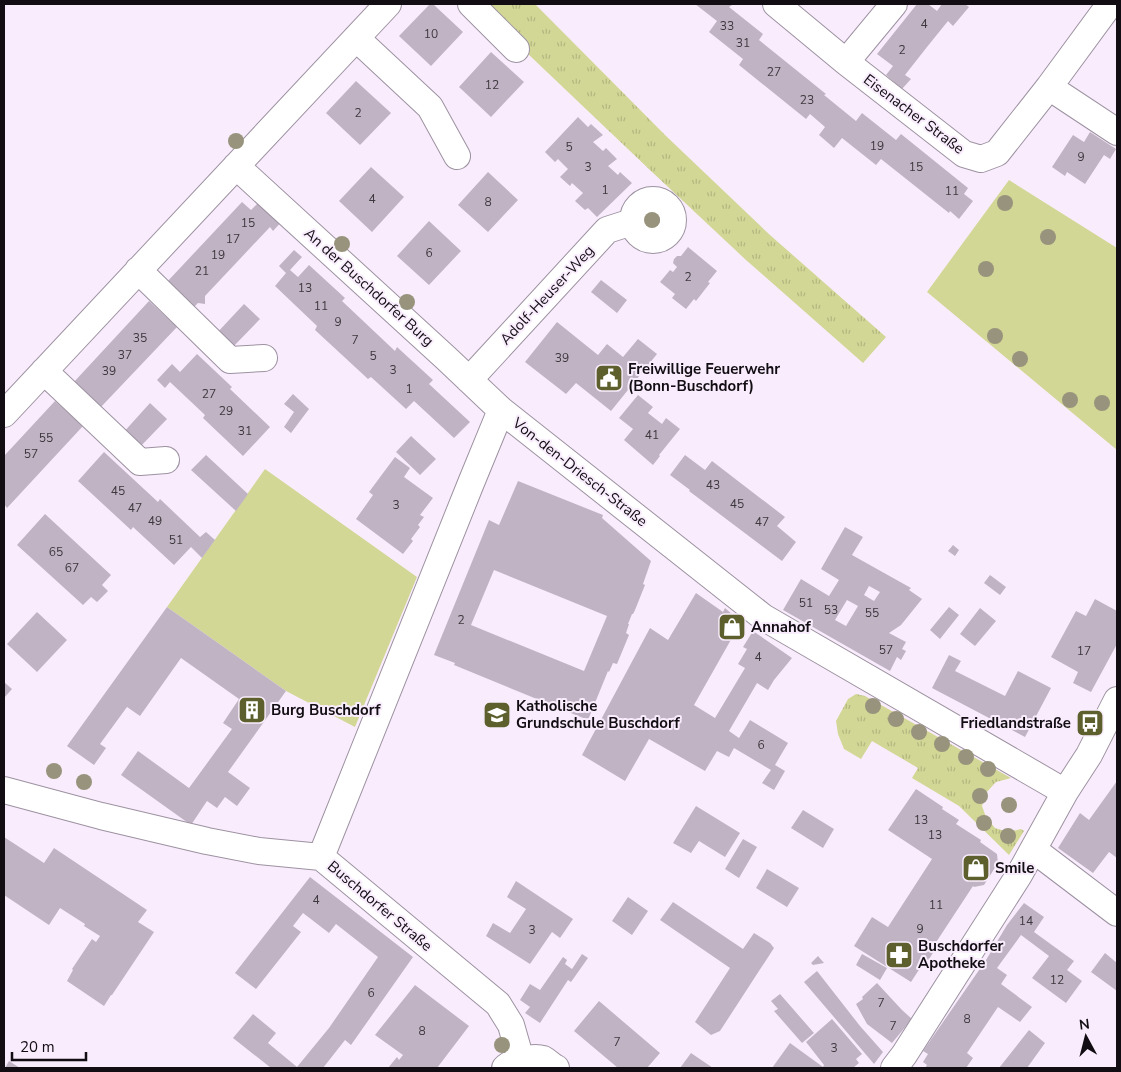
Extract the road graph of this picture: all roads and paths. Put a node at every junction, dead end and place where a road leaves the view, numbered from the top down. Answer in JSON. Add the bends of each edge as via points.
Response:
{"nodes":[{"id":1,"x":388,"y":4,"type":"edge"},
{"id":2,"x":471,"y":4,"type":"edge"},
{"id":3,"x":776,"y":4,"type":"edge"},
{"id":4,"x":894,"y":4,"type":"edge"},
{"id":5,"x":1110,"y":4,"type":"edge"},
{"id":6,"x":356,"y":38,"type":"junction"},
{"id":7,"x":516,"y":49,"type":"dead end"},
{"id":8,"x":846,"y":62,"type":"junction"},
{"id":9,"x":1049,"y":86,"type":"junction"},
{"id":10,"x":1117,"y":132,"type":"edge"},
{"id":11,"x":457,"y":156,"type":"dead end"},
{"id":12,"x":236,"y":166,"type":"junction"},
{"id":13,"x":632,"y":222,"type":"dead end"},
{"id":14,"x":138,"y":270,"type":"junction"},
{"id":15,"x":264,"y":358,"type":"dead end"},
{"id":16,"x":44,"y":371,"type":"junction"},
{"id":17,"x":469,"y":380,"type":"junction"},
{"id":18,"x":501,"y":410,"type":"junction"},
{"id":19,"x":4,"y":414,"type":"edge"},
{"id":20,"x":166,"y":460,"type":"dead end"},
{"id":21,"x":1117,"y":700,"type":"edge"},
{"id":22,"x":4,"y":790,"type":"edge"},
{"id":23,"x":1066,"y":792,"type":"junction"},
{"id":24,"x":1034,"y":850,"type":"junction"},
{"id":25,"x":321,"y":857,"type":"junction"},
{"id":26,"x":1117,"y":913,"type":"edge"},
{"id":27,"x":513,"y":1064,"type":"edge"},
{"id":28,"x":556,"y":1068,"type":"edge"},
{"id":29,"x":894,"y":1068,"type":"edge"}],
"edges":[{"from":1,"to":6,"type":"street"},
{"from":2,"to":7,"type":"street"},
{"from":3,"to":8,"type":"street","name":"Eisenacher Straße"},
{"from":4,"to":8,"type":"street"},
{"from":5,"to":9,"type":"street","name":"Eisenacher Straße"},
{"from":6,"to":11,"type":"street","via":[[430,107]]},
{"from":6,"to":12,"type":"street"},
{"from":8,"to":9,"type":"street","name":"Eisenacher Straße","via":[[964,154],[981,159],[997,153]]},
{"from":9,"to":10,"type":"street"},
{"from":12,"to":14,"type":"street"},
{"from":12,"to":17,"type":"street","name":"An der Buschdorfer Burg"},
{"from":13,"to":17,"type":"street","name":"Adolf-Heuser-Weg","via":[[607,230]]},
{"from":14,"to":15,"type":"street","via":[[230,360]]},
{"from":14,"to":16,"type":"street"},
{"from":16,"to":19,"type":"street"},
{"from":16,"to":20,"type":"street","via":[[140,462]]},
{"from":17,"to":18,"type":"street","name":"An der Buschdorfer Burg"},
{"from":18,"to":23,"type":"street","name":"Von-den-Driesch-Straße","via":[[763,617]]},
{"from":18,"to":25,"type":"street","name":"Von-den-Driesch-Straße"},
{"from":21,"to":23,"type":"street"},
{"from":22,"to":25,"type":"street","name":"Buschdorfer Straße","via":[[207,841],[259,851]]},
{"from":23,"to":24,"type":"street"},
{"from":24,"to":26,"type":"street"},
{"from":24,"to":29,"type":"street"},
{"from":25,"to":27,"type":"street","name":"Buschdorfer Straße","via":[[498,1004],[511,1025]]},
{"from":27,"to":28,"type":"street","name":"Buschdorfer Straße","via":[[542,1059]]}]}
